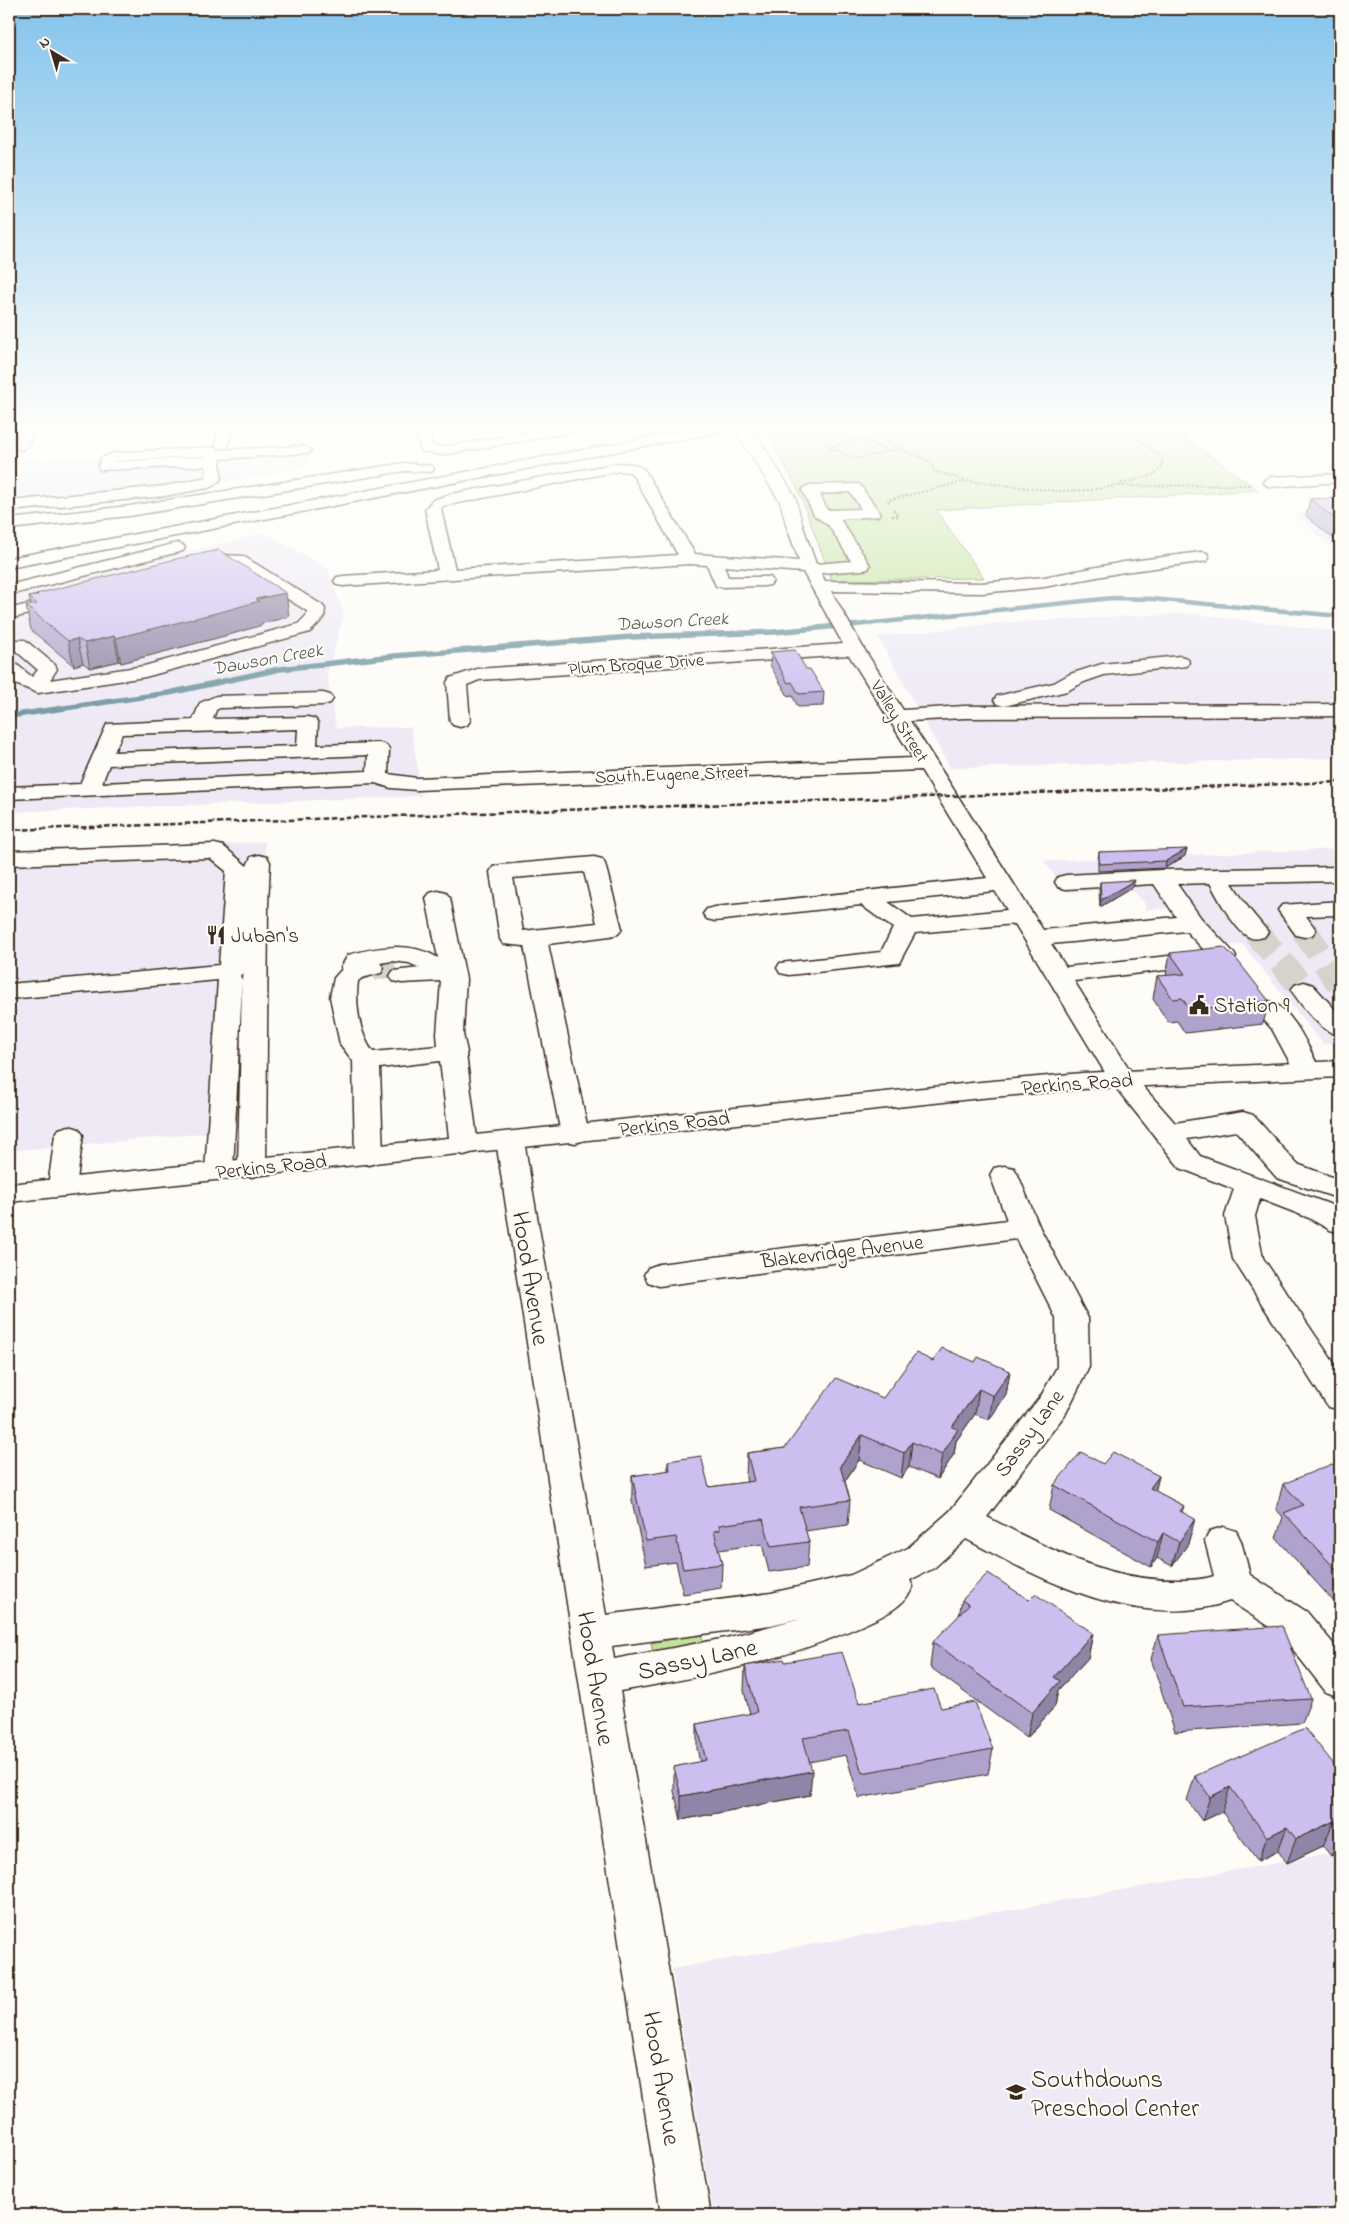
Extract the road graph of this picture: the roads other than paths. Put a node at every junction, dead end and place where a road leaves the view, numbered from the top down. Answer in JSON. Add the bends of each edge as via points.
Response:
{"nodes":[{"id":1,"x":126,"y":527,"type":"edge"},
{"id":2,"x":177,"y":527,"type":"edge"},
{"id":3,"x":235,"y":527,"type":"edge"},
{"id":4,"x":437,"y":527,"type":"edge"},
{"id":5,"x":671,"y":527,"type":"edge"},
{"id":6,"x":795,"y":527,"type":"edge"},
{"id":7,"x":837,"y":527,"type":"edge"},
{"id":8,"x":9,"y":548,"type":"edge"},
{"id":9,"x":1201,"y":557,"type":"dead end"},
{"id":10,"x":689,"y":559,"type":"junction"},
{"id":11,"x":714,"y":561,"type":"junction"},
{"id":12,"x":9,"y":563,"type":"edge"},
{"id":13,"x":809,"y":568,"type":"junction"},
{"id":14,"x":177,"y":572,"type":"edge"},
{"id":15,"x":448,"y":576,"type":"junction"},
{"id":16,"x":343,"y":581,"type":"dead end"},
{"id":17,"x":764,"y":581,"type":"dead end"},
{"id":18,"x":819,"y":586,"type":"junction"},
{"id":19,"x":9,"y":590,"type":"edge"},
{"id":20,"x":84,"y":595,"type":"edge"},
{"id":21,"x":9,"y":614,"type":"edge"},
{"id":22,"x":9,"y":645,"type":"edge"},
{"id":23,"x":855,"y":649,"type":"junction"},
{"id":24,"x":1180,"y":662,"type":"dead end"},
{"id":25,"x":9,"y":668,"type":"edge"},
{"id":26,"x":34,"y":686,"type":"junction"},
{"id":27,"x":323,"y":699,"type":"dead end"},
{"id":28,"x":1340,"y":710,"type":"edge"},
{"id":29,"x":964,"y":712,"type":"junction"},
{"id":30,"x":897,"y":716,"type":"junction"},
{"id":31,"x":460,"y":720,"type":"dead end"},
{"id":32,"x":201,"y":726,"type":"junction"},
{"id":33,"x":307,"y":752,"type":"junction"},
{"id":34,"x":101,"y":759,"type":"junction"},
{"id":35,"x":927,"y":764,"type":"junction"},
{"id":36,"x":377,"y":777,"type":"junction"},
{"id":37,"x":88,"y":790,"type":"junction"},
{"id":38,"x":9,"y":793,"type":"edge"},
{"id":39,"x":9,"y":858,"type":"edge"},
{"id":40,"x":259,"y":862,"type":"dead end"},
{"id":41,"x":1340,"y":874,"type":"edge"},
{"id":42,"x":1217,"y":876,"type":"junction"},
{"id":43,"x":1161,"y":877,"type":"junction"},
{"id":44,"x":1066,"y":882,"type":"dead end"},
{"id":45,"x":1001,"y":884,"type":"junction"},
{"id":46,"x":438,"y":898,"type":"dead end"},
{"id":47,"x":866,"y":898,"type":"junction"},
{"id":48,"x":1340,"y":908,"type":"edge"},
{"id":49,"x":715,"y":914,"type":"dead end"},
{"id":50,"x":1022,"y":916,"type":"junction"},
{"id":51,"x":1192,"y":923,"type":"junction"},
{"id":52,"x":906,"y":927,"type":"junction"},
{"id":53,"x":1304,"y":930,"type":"tunnel mouth"},
{"id":54,"x":1256,"y":932,"type":"tunnel mouth"},
{"id":55,"x":535,"y":938,"type":"junction"},
{"id":56,"x":1035,"y":938,"type":"junction"},
{"id":57,"x":1224,"y":957,"type":"junction"},
{"id":58,"x":789,"y":968,"type":"dead end"},
{"id":59,"x":1059,"y":974,"type":"junction"},
{"id":60,"x":448,"y":976,"type":"junction"},
{"id":61,"x":1241,"y":977,"type":"edge"},
{"id":62,"x":346,"y":978,"type":"junction"},
{"id":63,"x":230,"y":980,"type":"dead end"},
{"id":64,"x":1304,"y":990,"type":"tunnel mouth"},
{"id":65,"x":9,"y":992,"type":"edge"},
{"id":66,"x":1266,"y":1008,"type":"edge"},
{"id":67,"x":1340,"y":1028,"type":"edge"},
{"id":68,"x":454,"y":1052,"type":"junction"},
{"id":69,"x":366,"y":1061,"type":"junction"},
{"id":70,"x":1340,"y":1069,"type":"edge"},
{"id":71,"x":1307,"y":1070,"type":"junction"},
{"id":72,"x":1122,"y":1080,"type":"junction"},
{"id":73,"x":1168,"y":1133,"type":"junction"},
{"id":74,"x":576,"y":1134,"type":"junction"},
{"id":75,"x":69,"y":1135,"type":"dead end"},
{"id":76,"x":510,"y":1141,"type":"junction"},
{"id":77,"x":464,"y":1146,"type":"junction"},
{"id":78,"x":369,"y":1156,"type":"junction"},
{"id":79,"x":252,"y":1168,"type":"junction"},
{"id":80,"x":219,"y":1171,"type":"junction"},
{"id":81,"x":1004,"y":1176,"type":"dead end"},
{"id":82,"x":1250,"y":1186,"type":"junction"},
{"id":83,"x":62,"y":1187,"type":"junction"},
{"id":84,"x":1340,"y":1190,"type":"edge"},
{"id":85,"x":9,"y":1193,"type":"edge"},
{"id":86,"x":1340,"y":1222,"type":"edge"},
{"id":87,"x":1025,"y":1228,"type":"junction"},
{"id":88,"x":659,"y":1275,"type":"dead end"},
{"id":89,"x":1340,"y":1398,"type":"edge"},
{"id":90,"x":964,"y":1521,"type":"junction"},
{"id":91,"x":1223,"y":1541,"type":"dead end"},
{"id":92,"x":921,"y":1558,"type":"junction"},
{"id":93,"x":1234,"y":1584,"type":"junction"},
{"id":94,"x":590,"y":1633,"type":"junction"},
{"id":95,"x":598,"y":1678,"type":"junction"},
{"id":96,"x":1340,"y":1680,"type":"edge"},
{"id":97,"x":686,"y":2215,"type":"edge"}],
"edges":[{"from":1,"to":8,"type":"main road"},
{"from":2,"to":12,"type":"main road"},
{"from":3,"to":19,"type":"main road"},
{"from":4,"to":15,"type":"main road"},
{"from":5,"to":10,"type":"main road"},
{"from":6,"to":13,"type":"main road","name":"Valley Street","bridge":true},
{"from":7,"to":13,"type":"main road","via":[[862,565]]},
{"from":9,"to":18,"type":"main road","via":[[1044,582],[981,588]]},
{"from":10,"to":11,"type":"main road"},
{"from":10,"to":15,"type":"main road"},
{"from":11,"to":13,"type":"main road"},
{"from":11,"to":17,"type":"main road","via":[[722,582]]},
{"from":13,"to":18,"type":"main road","name":"Valley Street"},
{"from":14,"to":26,"type":"main road","via":[[223,560],[237,560],[316,609],[315,618],[304,628],[145,672]]},
{"from":15,"to":16,"type":"main road"},
{"from":18,"to":23,"type":"main road","name":"Valley Street"},
{"from":20,"to":21,"type":"main road"},
{"from":22,"to":26,"type":"main road","via":[[19,644],[48,669]]},
{"from":23,"to":30,"type":"main road","name":"Valley Street"},
{"from":23,"to":31,"type":"main road","name":"Plum Broque Drive","via":[[477,675],[457,682]]},
{"from":24,"to":29,"type":"main road","via":[[1102,670],[1060,687]]},
{"from":25,"to":26,"type":"main road"},
{"from":27,"to":32,"type":"main road","via":[[216,702],[207,707]]},
{"from":28,"to":29,"type":"main road"},
{"from":29,"to":30,"type":"main road"},
{"from":30,"to":35,"type":"main road","name":"Valley Street"},
{"from":32,"to":33,"type":"main road","via":[[308,723]]},
{"from":32,"to":34,"type":"main road","via":[[114,728]]},
{"from":33,"to":34,"type":"main road"},
{"from":33,"to":36,"type":"main road","via":[[379,749]]},
{"from":34,"to":37,"type":"main road"},
{"from":35,"to":36,"type":"main road","name":"South Eugene Street","via":[[417,784],[391,782]]},
{"from":35,"to":45,"type":"main road","name":"Valley Street"},
{"from":36,"to":37,"type":"main road","name":"South Eugene Street"},
{"from":37,"to":38,"type":"main road","name":"South Eugene Street"},
{"from":39,"to":65,"type":"main road","via":[[215,851],[238,869],[231,971]]},
{"from":40,"to":79,"type":"main road"},
{"from":41,"to":42,"type":"main road"},
{"from":42,"to":43,"type":"main road"},
{"from":42,"to":54,"type":"main road","via":[[1239,913]]},
{"from":43,"to":44,"type":"main road"},
{"from":43,"to":51,"type":"main road"},
{"from":45,"to":47,"type":"main road"},
{"from":45,"to":50,"type":"main road","name":"Valley Street"},
{"from":46,"to":60,"type":"main road","via":[[448,936]]},
{"from":47,"to":49,"type":"main road"},
{"from":47,"to":52,"type":"main road"},
{"from":48,"to":53,"type":"main road","via":[[1290,910]]},
{"from":50,"to":52,"type":"main road"},
{"from":50,"to":56,"type":"main road","name":"Valley Street"},
{"from":51,"to":56,"type":"main road"},
{"from":51,"to":57,"type":"main road"},
{"from":52,"to":58,"type":"main road","via":[[890,958]]},
{"from":55,"to":55,"type":"main road","via":[[512,940],[500,872],[594,864],[610,929]]},
{"from":55,"to":74,"type":"main road"},
{"from":56,"to":59,"type":"main road","name":"Valley Street"},
{"from":57,"to":59,"type":"main road"},
{"from":57,"to":61,"type":"main road"},
{"from":59,"to":72,"type":"main road","name":"Valley Street"},
{"from":60,"to":62,"type":"main road","via":[[388,971],[354,972]]},
{"from":60,"to":62,"type":"main road","via":[[426,961],[405,954],[357,960]]},
{"from":60,"to":68,"type":"main road","via":[[450,1034]]},
{"from":62,"to":69,"type":"main road","via":[[343,997],[354,1044]]},
{"from":63,"to":80,"type":"main road"},
{"from":64,"to":67,"type":"main road"},
{"from":66,"to":71,"type":"main road","via":[[1283,1026]]},
{"from":68,"to":69,"type":"main road"},
{"from":68,"to":77,"type":"main road"},
{"from":69,"to":78,"type":"main road"},
{"from":70,"to":71,"type":"main road","name":"Perkins Road"},
{"from":71,"to":72,"type":"main road","name":"Perkins Road"},
{"from":72,"to":73,"type":"main road","name":"Valley Street"},
{"from":72,"to":74,"type":"main road","name":"Perkins Road","via":[[950,1093]]},
{"from":73,"to":82,"type":"main road","name":"Valley Street","via":[[1190,1162]]},
{"from":73,"to":84,"type":"main road","via":[[1243,1121],[1288,1171]]},
{"from":74,"to":76,"type":"main road","name":"Perkins Road"},
{"from":75,"to":83,"type":"main road"},
{"from":76,"to":77,"type":"main road","name":"Perkins Road"},
{"from":76,"to":94,"type":"main road","name":"Hood Avenue"},
{"from":77,"to":78,"type":"main road","name":"Perkins Road"},
{"from":78,"to":79,"type":"main road","name":"Perkins Road"},
{"from":79,"to":80,"type":"main road","name":"Perkins Road"},
{"from":80,"to":83,"type":"main road","name":"Perkins Road"},
{"from":81,"to":87,"type":"main road","name":"Sassy Lane"},
{"from":82,"to":86,"type":"main road","name":"Valley Street"},
{"from":82,"to":89,"type":"main road","via":[[1240,1216],[1248,1259]]},
{"from":83,"to":85,"type":"main road","name":"Perkins Road"},
{"from":87,"to":88,"type":"main road","name":"Blakevridge Avenue"},
{"from":87,"to":90,"type":"main road","name":"Sassy Lane","via":[[1072,1318],[1073,1368],[1054,1404]]},
{"from":90,"to":92,"type":"main road","name":"Sassy Lane"},
{"from":90,"to":93,"type":"main road","via":[[1052,1568],[1101,1586],[1140,1594],[1199,1595]]},
{"from":91,"to":93,"type":"main road"},
{"from":92,"to":94,"type":"main road","name":"Sassy Lane","via":[[858,1589],[772,1609]]},
{"from":92,"to":95,"type":"main road","name":"Sassy Lane","via":[[884,1598],[821,1628],[742,1651]]},
{"from":93,"to":96,"type":"main road","via":[[1294,1623]]},
{"from":94,"to":95,"type":"main road","name":"Hood Avenue"},
{"from":95,"to":97,"type":"main road","name":"Hood Avenue"}]}
